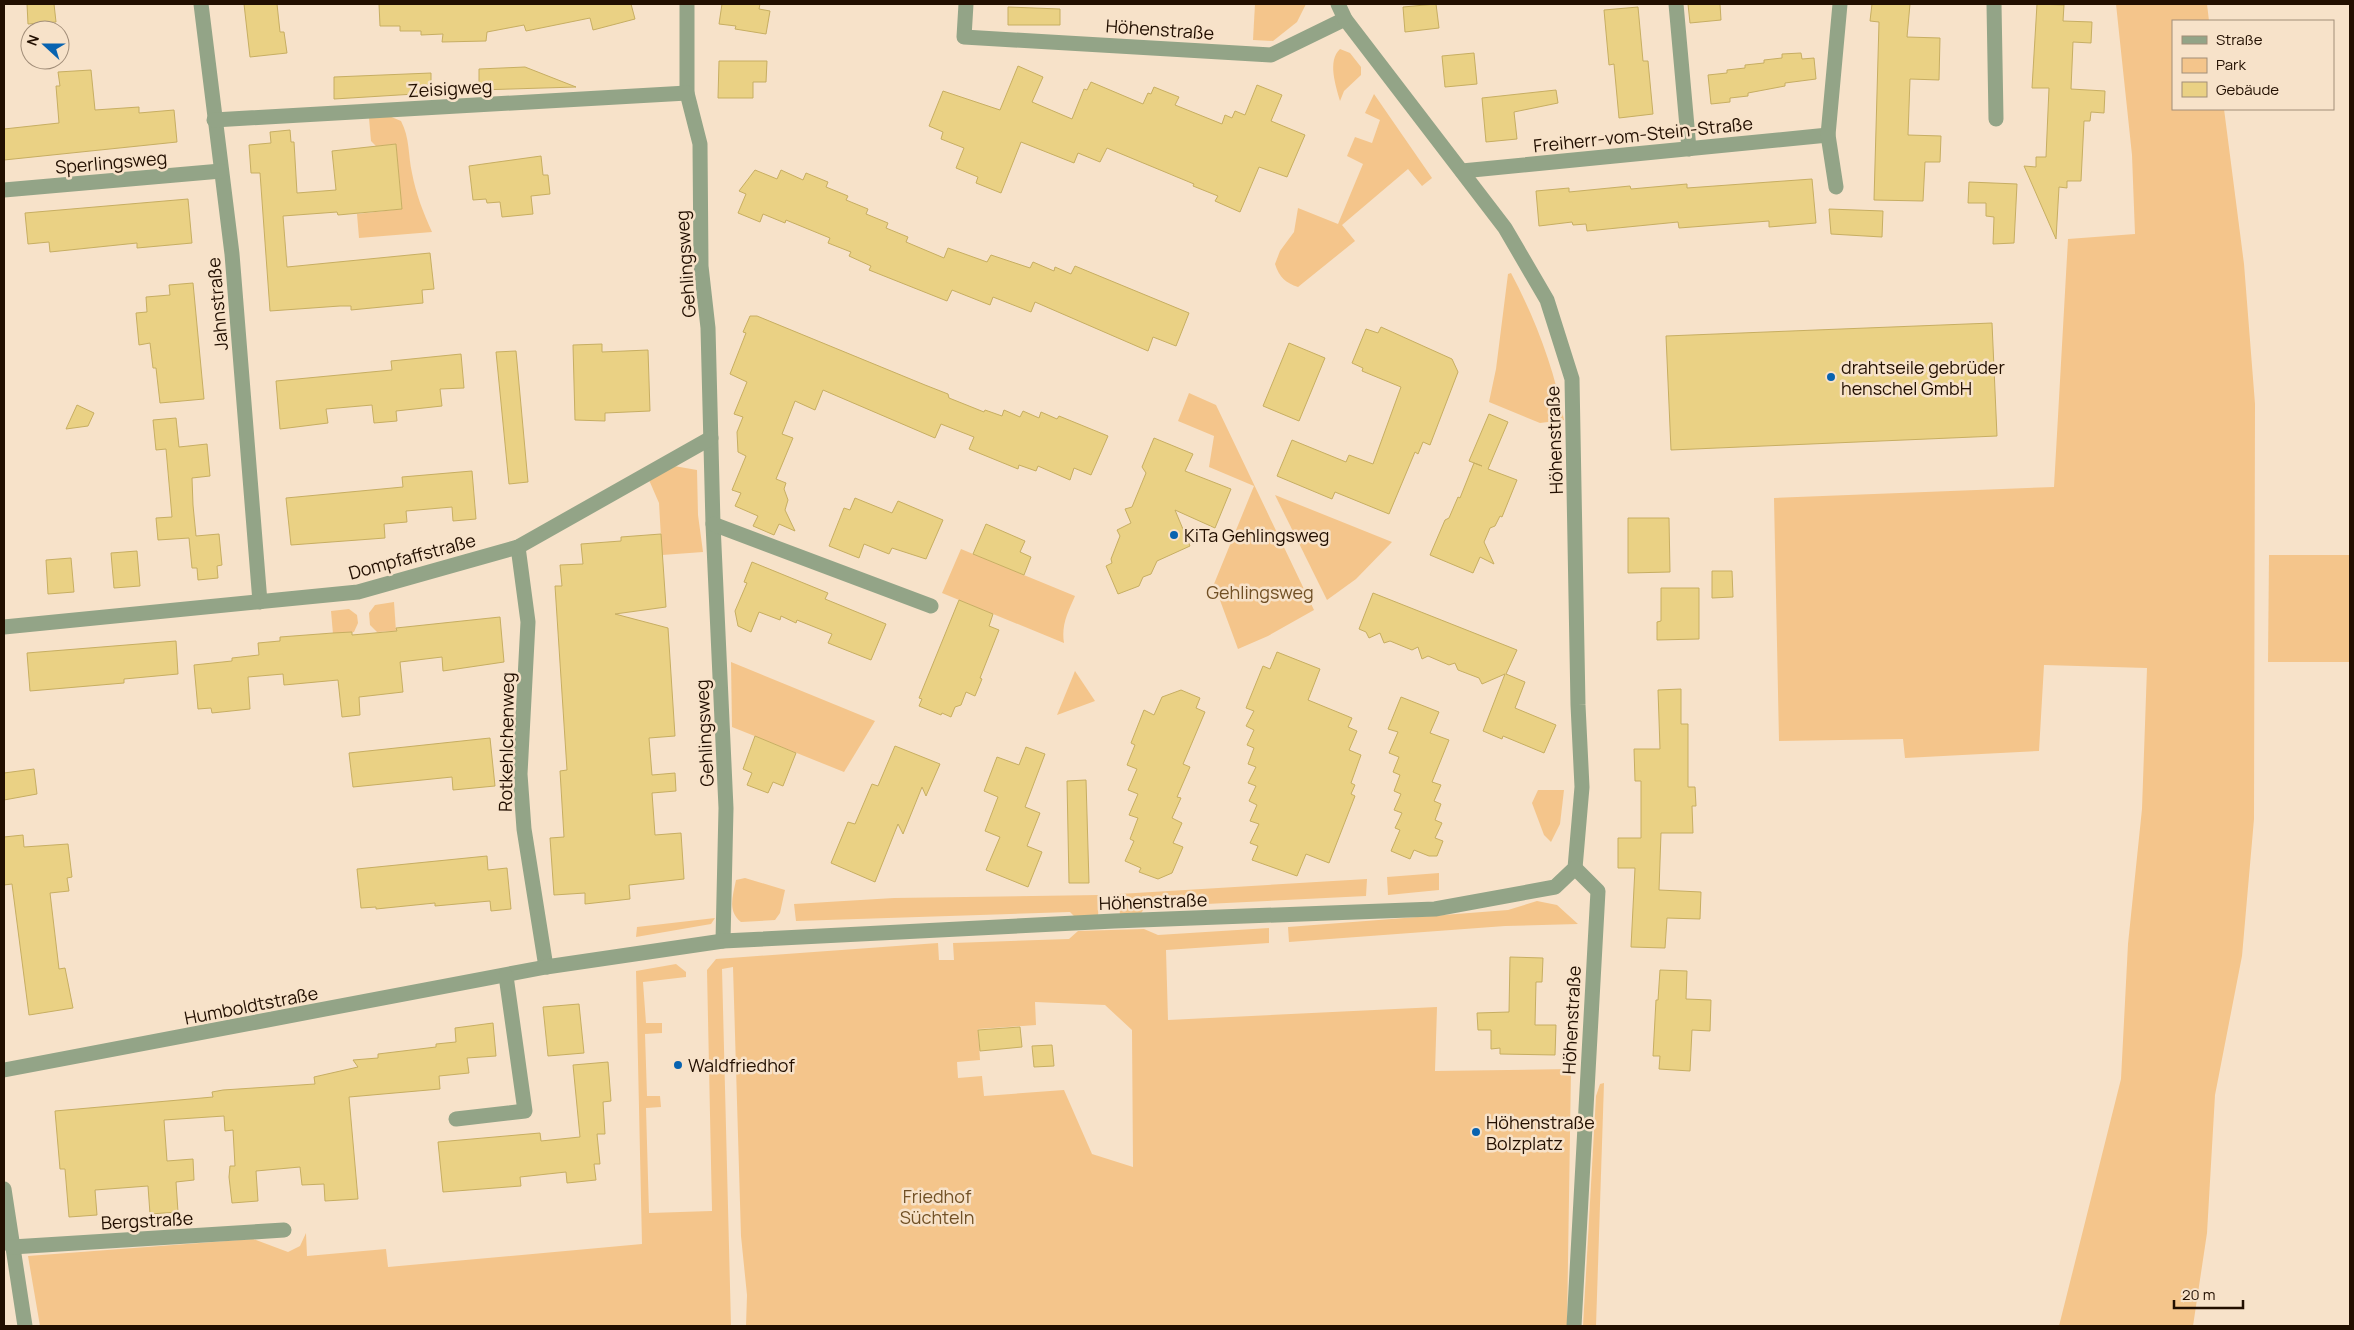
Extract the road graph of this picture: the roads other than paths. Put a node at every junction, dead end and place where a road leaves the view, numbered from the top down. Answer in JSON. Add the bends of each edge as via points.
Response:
{"nodes":[{"id":1,"x":201,"y":4,"type":"edge"},
{"id":2,"x":687,"y":4,"type":"edge"},
{"id":3,"x":966,"y":4,"type":"edge"},
{"id":4,"x":1338,"y":4,"type":"edge"},
{"id":5,"x":1676,"y":4,"type":"edge"},
{"id":6,"x":1840,"y":4,"type":"edge"},
{"id":7,"x":1994,"y":4,"type":"edge"},
{"id":8,"x":1345,"y":19,"type":"junction"},
{"id":9,"x":687,"y":93,"type":"junction"},
{"id":10,"x":1996,"y":119,"type":"dead end"},
{"id":11,"x":214,"y":120,"type":"junction"},
{"id":12,"x":1828,"y":135,"type":"junction"},
{"id":13,"x":1689,"y":149,"type":"junction"},
{"id":14,"x":221,"y":171,"type":"junction"},
{"id":15,"x":1462,"y":171,"type":"junction"},
{"id":16,"x":1836,"y":187,"type":"dead end"},
{"id":17,"x":4,"y":190,"type":"edge"},
{"id":18,"x":711,"y":438,"type":"junction"},
{"id":19,"x":713,"y":524,"type":"junction"},
{"id":20,"x":518,"y":547,"type":"junction"},
{"id":21,"x":260,"y":602,"type":"junction"},
{"id":22,"x":931,"y":606,"type":"dead end"},
{"id":23,"x":4,"y":627,"type":"edge"},
{"id":24,"x":1575,"y":868,"type":"junction"},
{"id":25,"x":723,"y":941,"type":"junction"},
{"id":26,"x":546,"y":967,"type":"junction"},
{"id":27,"x":506,"y":976,"type":"junction"},
{"id":28,"x":4,"y":1070,"type":"edge"},
{"id":29,"x":456,"y":1119,"type":"dead end"},
{"id":30,"x":4,"y":1189,"type":"edge"},
{"id":31,"x":284,"y":1230,"type":"dead end"},
{"id":32,"x":12,"y":1247,"type":"junction"},
{"id":33,"x":25,"y":1326,"type":"edge"},
{"id":34,"x":1574,"y":1326,"type":"edge"}],
"edges":[{"from":1,"to":11,"type":"street","name":"Jahnstraße"},
{"from":2,"to":9,"type":"street","name":"Gehlingsweg"},
{"from":3,"to":8,"type":"street","name":"Höhenstraße","via":[[964,37],[1270,55]]},
{"from":4,"to":8,"type":"street","name":"Höhenstraße"},
{"from":5,"to":13,"type":"street"},
{"from":6,"to":12,"type":"street"},
{"from":7,"to":10,"type":"street"},
{"from":8,"to":15,"type":"street","name":"Höhenstraße"},
{"from":9,"to":11,"type":"street","name":"Zeisigweg"},
{"from":9,"to":18,"type":"street","name":"Gehlingsweg","via":[[700,144],[701,266],[708,328]]},
{"from":11,"to":14,"type":"street","name":"Jahnstraße"},
{"from":12,"to":13,"type":"street","name":"Freiherr-vom-Stein-Straße"},
{"from":12,"to":16,"type":"street"},
{"from":13,"to":15,"type":"street","name":"Freiherr-vom-Stein-Straße"},
{"from":14,"to":17,"type":"street","name":"Sperlingsweg"},
{"from":14,"to":21,"type":"street","name":"Jahnstraße","via":[[232,254]]},
{"from":15,"to":24,"type":"street","name":"Höhenstraße","via":[[1505,228],[1547,300],[1572,379],[1582,787]]},
{"from":18,"to":19,"type":"street","name":"Gehlingsweg"},
{"from":18,"to":20,"type":"street","name":"Dompfaffstraße"},
{"from":19,"to":22,"type":"street"},
{"from":19,"to":25,"type":"street","name":"Gehlingsweg","via":[[726,808]]},
{"from":20,"to":21,"type":"street","name":"Dompfaffstraße","via":[[358,592]]},
{"from":20,"to":26,"type":"street","name":"Rotkehlchenweg","via":[[528,622],[520,774],[524,829]]},
{"from":21,"to":23,"type":"street","name":"Dompfaffstraße"},
{"from":24,"to":25,"type":"street","name":"Höhenstraße","via":[[1555,887],[1435,909]]},
{"from":24,"to":34,"type":"street","name":"Höhenstraße","via":[[1598,891]]},
{"from":25,"to":26,"type":"street","name":"Humboldtstraße"},
{"from":26,"to":27,"type":"street","name":"Humboldtstraße"},
{"from":27,"to":28,"type":"street","name":"Humboldtstraße"},
{"from":27,"to":29,"type":"street","via":[[525,1111]]},
{"from":30,"to":32,"type":"street"},
{"from":31,"to":32,"type":"street","name":"Bergstraße"},
{"from":32,"to":33,"type":"street"}]}
